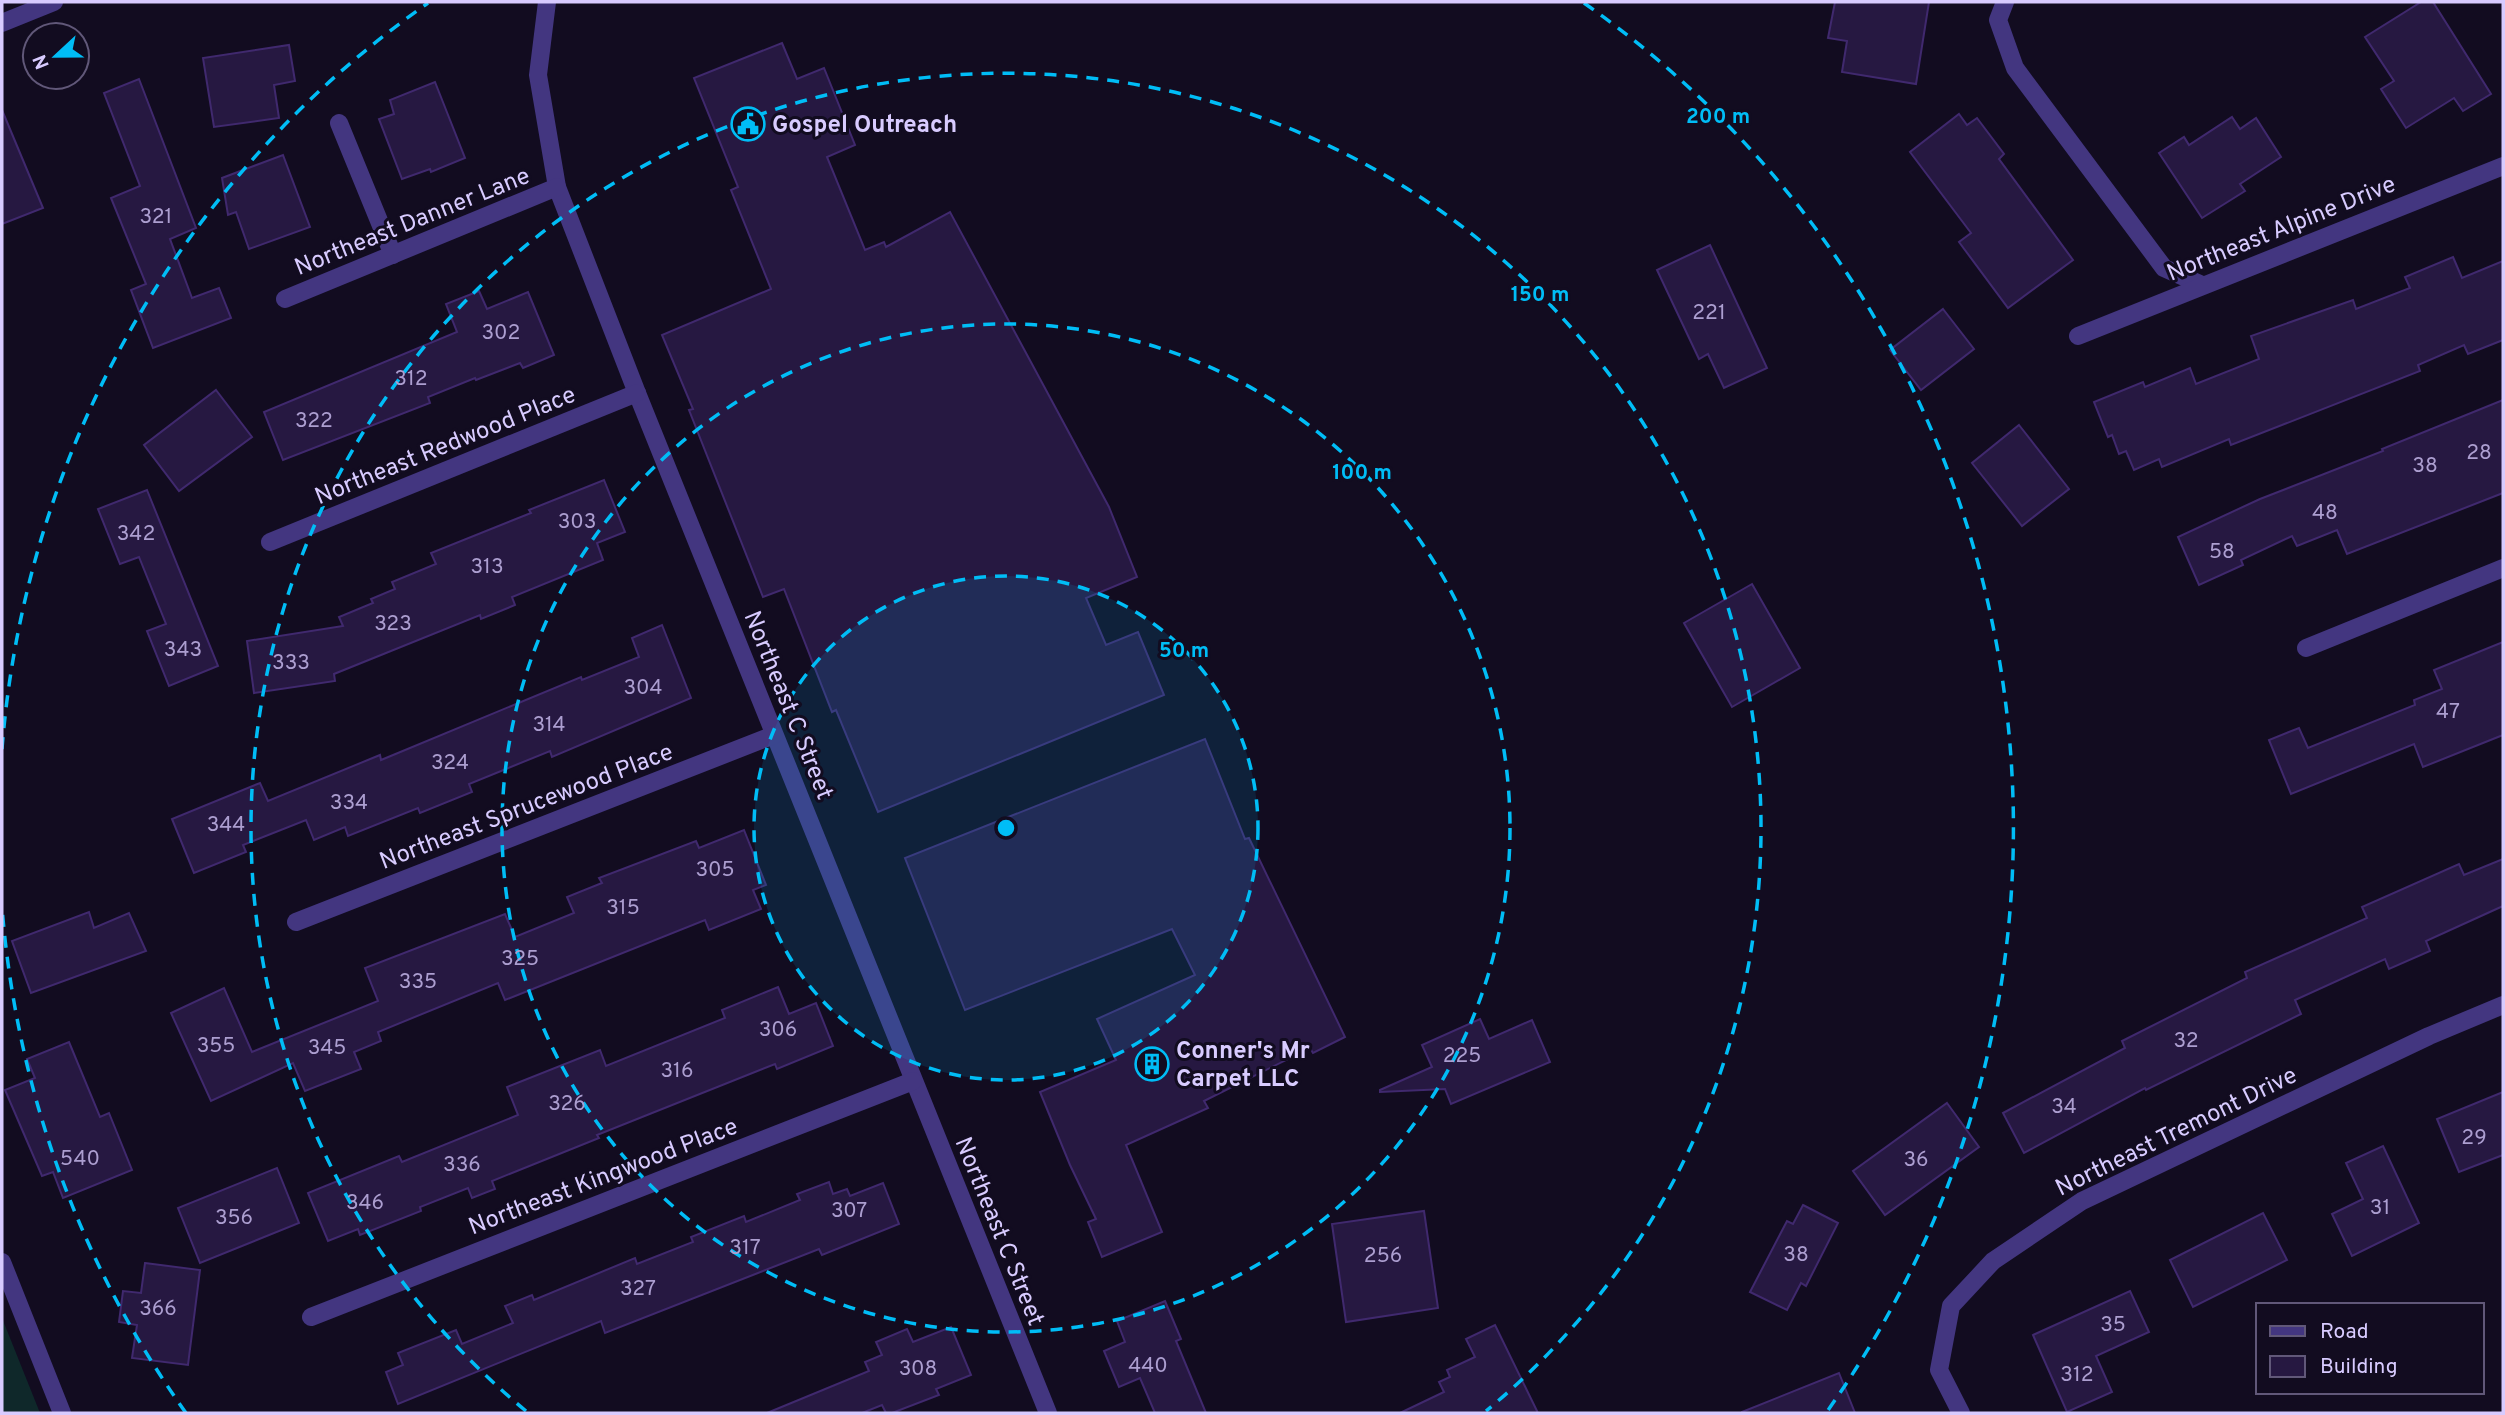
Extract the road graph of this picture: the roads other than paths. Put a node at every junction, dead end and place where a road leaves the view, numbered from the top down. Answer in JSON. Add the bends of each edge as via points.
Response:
{"nodes":[{"id":1,"x":54,"y":2,"type":"edge"},
{"id":2,"x":547,"y":2,"type":"edge"},
{"id":3,"x":2005,"y":2,"type":"edge"},
{"id":4,"x":2,"y":23,"type":"edge"},
{"id":5,"x":339,"y":123,"type":"dead end"},
{"id":6,"x":2503,"y":166,"type":"edge"},
{"id":7,"x":557,"y":187,"type":"junction"},
{"id":8,"x":393,"y":255,"type":"junction"},
{"id":9,"x":2202,"y":285,"type":"junction"},
{"id":10,"x":285,"y":299,"type":"dead end"},
{"id":11,"x":2078,"y":336,"type":"dead end"},
{"id":12,"x":637,"y":393,"type":"junction"},
{"id":13,"x":270,"y":542,"type":"dead end"},
{"id":14,"x":2503,"y":568,"type":"edge"},
{"id":15,"x":2306,"y":648,"type":"dead end"},
{"id":16,"x":774,"y":735,"type":"junction"},
{"id":17,"x":296,"y":922,"type":"dead end"},
{"id":18,"x":2503,"y":1005,"type":"edge"},
{"id":19,"x":913,"y":1081,"type":"junction"},
{"id":20,"x":2,"y":1262,"type":"edge"},
{"id":21,"x":311,"y":1317,"type":"dead end"},
{"id":22,"x":62,"y":1413,"type":"edge"},
{"id":23,"x":1048,"y":1413,"type":"edge"},
{"id":24,"x":1961,"y":1413,"type":"edge"}],
"edges":[{"from":1,"to":4,"type":"street"},
{"from":2,"to":7,"type":"street","name":"Northeast C Street","via":[[538,75]]},
{"from":3,"to":9,"type":"street","via":[[1998,20],[2015,68],[2164,268]]},
{"from":5,"to":8,"type":"street"},
{"from":6,"to":9,"type":"street","name":"Northeast Alpine Drive"},
{"from":7,"to":8,"type":"street","name":"Northeast Danner Lane"},
{"from":7,"to":12,"type":"street","name":"Northeast C Street"},
{"from":8,"to":10,"type":"street","name":"Northeast Danner Lane"},
{"from":9,"to":11,"type":"street","name":"Northeast Alpine Drive"},
{"from":12,"to":13,"type":"street","name":"Northeast Redwood Place"},
{"from":12,"to":16,"type":"street","name":"Northeast C Street"},
{"from":14,"to":15,"type":"street"},
{"from":16,"to":17,"type":"street","name":"Northeast Sprucewood Place"},
{"from":16,"to":19,"type":"street","name":"Northeast C Street"},
{"from":18,"to":24,"type":"street","name":"Northeast Tremont Drive","via":[[2082,1201],[1993,1261],[1951,1306],[1939,1370]]},
{"from":19,"to":21,"type":"street","name":"Northeast Kingwood Place"},
{"from":19,"to":23,"type":"street","name":"Northeast C Street"},
{"from":20,"to":22,"type":"street"}]}
